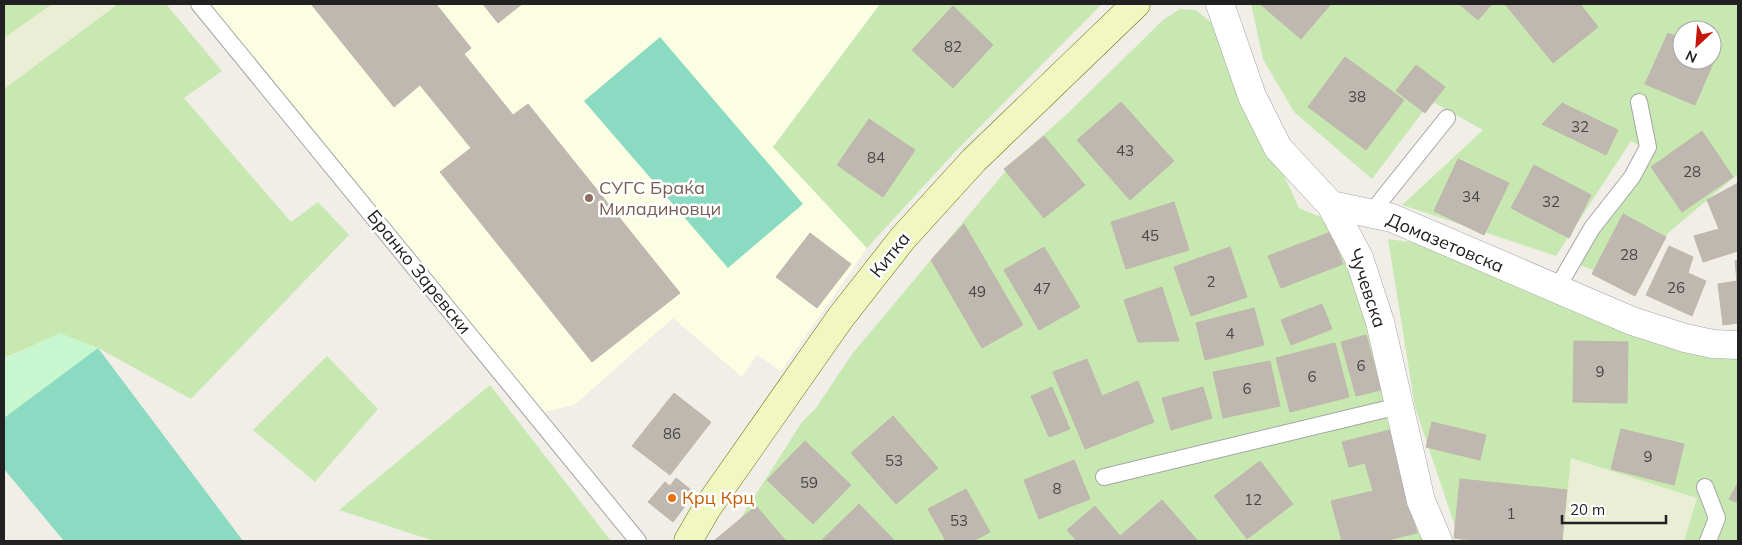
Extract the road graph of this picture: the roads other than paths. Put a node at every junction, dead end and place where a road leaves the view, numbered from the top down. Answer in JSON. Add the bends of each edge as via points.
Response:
{"nodes":[{"id":1,"x":200,"y":4,"type":"edge"},
{"id":2,"x":1136,"y":4,"type":"edge"},
{"id":3,"x":1220,"y":4,"type":"edge"},
{"id":4,"x":1639,"y":102,"type":"dead end"},
{"id":5,"x":1447,"y":118,"type":"dead end"},
{"id":6,"x":1331,"y":205,"type":"junction"},
{"id":7,"x":1371,"y":214,"type":"junction"},
{"id":8,"x":1556,"y":290,"type":"junction"},
{"id":9,"x":1738,"y":346,"type":"edge"},
{"id":10,"x":1399,"y":406,"type":"junction"},
{"id":11,"x":1104,"y":477,"type":"dead end"},
{"id":12,"x":1705,"y":487,"type":"dead end"},
{"id":13,"x":638,"y":541,"type":"edge"},
{"id":14,"x":688,"y":541,"type":"edge"},
{"id":15,"x":1438,"y":541,"type":"edge"},
{"id":16,"x":1708,"y":541,"type":"edge"}],
"edges":[{"from":1,"to":13,"type":"lane","name":"Бранко Заревски"},
{"from":2,"to":14,"type":"main road","name":"Китка","via":[[974,160],[903,238],[841,317],[707,508]]},
{"from":3,"to":6,"type":"street","name":"Чучевска","via":[[1252,96],[1278,148]]},
{"from":4,"to":8,"type":"lane","via":[[1648,147],[1632,177],[1592,228]]},
{"from":5,"to":7,"type":"lane"},
{"from":6,"to":7,"type":"street","name":"Домазетовска"},
{"from":6,"to":10,"type":"street","name":"Чучевска","via":[[1360,258],[1380,322]]},
{"from":7,"to":8,"type":"street","name":"Домазетовска","via":[[1392,218]]},
{"from":8,"to":9,"type":"street","name":"Домазетовска","via":[[1632,321],[1685,338]]},
{"from":10,"to":11,"type":"lane"},
{"from":10,"to":15,"type":"street","name":"Чучевска","via":[[1421,501]]},
{"from":12,"to":16,"type":"lane","via":[[1718,518]]}]}
